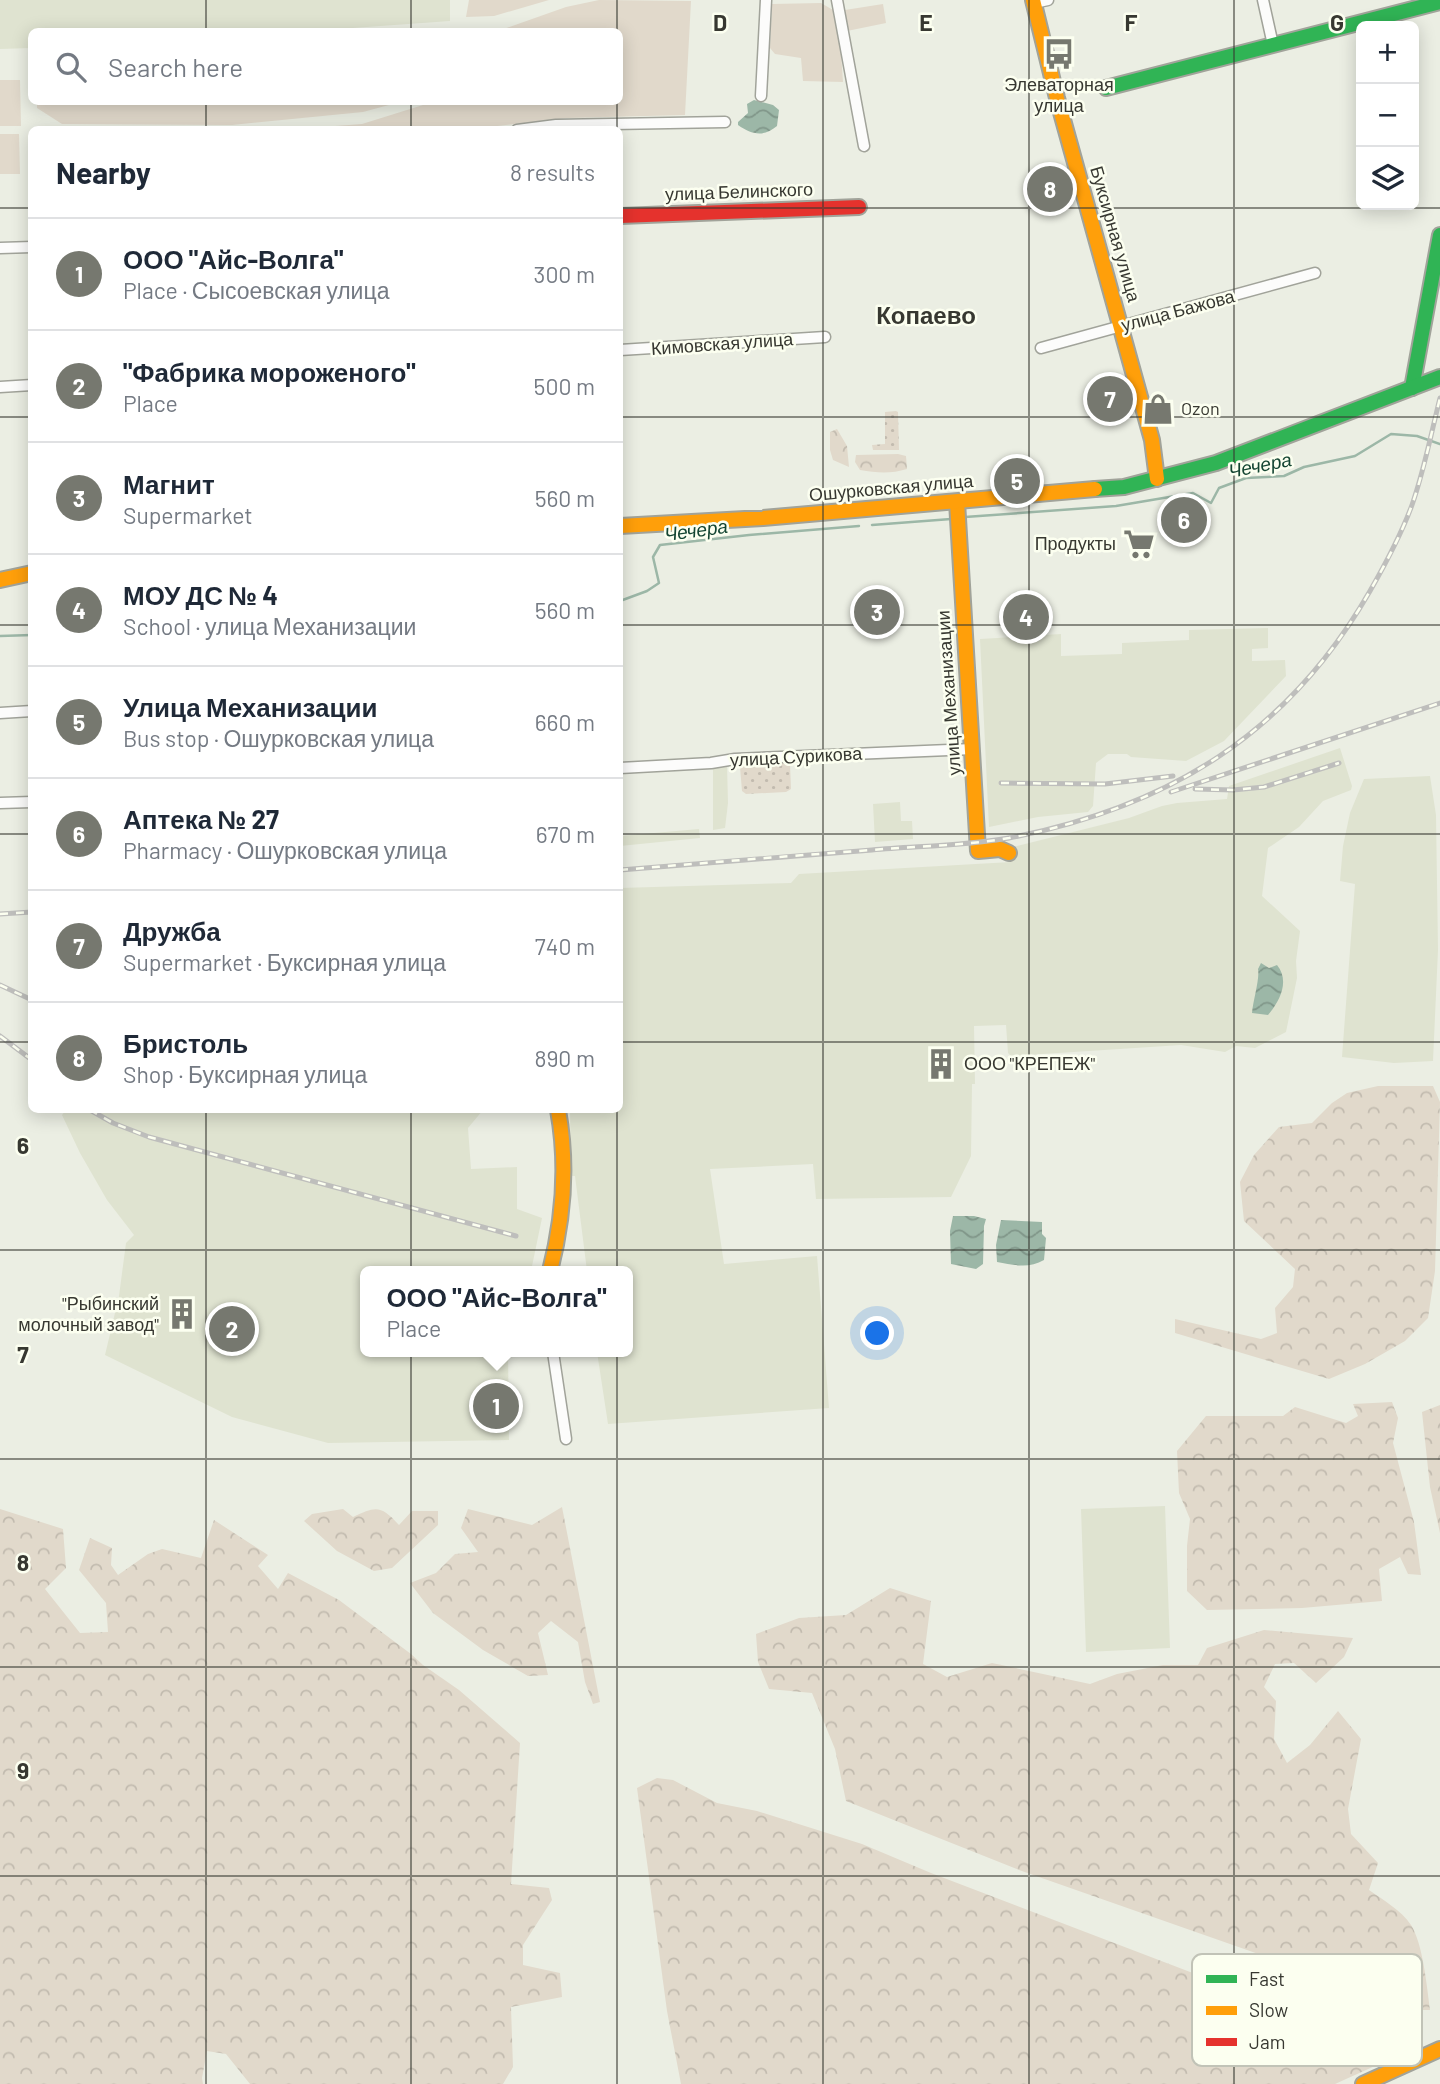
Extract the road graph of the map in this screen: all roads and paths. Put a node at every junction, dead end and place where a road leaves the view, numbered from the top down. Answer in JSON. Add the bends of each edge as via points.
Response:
{"nodes":[{"id":1,"x":766,"y":0,"type":"edge"},
{"id":2,"x":837,"y":0,"type":"edge"},
{"id":3,"x":1263,"y":0,"type":"edge"},
{"id":4,"x":1039,"y":1,"type":"edge"},
{"id":5,"x":1440,"y":2,"type":"edge"},
{"id":6,"x":1273,"y":45,"type":"junction"},
{"id":7,"x":1106,"y":88,"type":"dead end"},
{"id":8,"x":761,"y":96,"type":"dead end"},
{"id":9,"x":726,"y":122,"type":"dead end"},
{"id":10,"x":548,"y":126,"type":"edge"},
{"id":11,"x":864,"y":146,"type":"dead end"},
{"id":12,"x":859,"y":207,"type":"dead end"},
{"id":13,"x":623,"y":216,"type":"edge"},
{"id":14,"x":1440,"y":235,"type":"edge"},
{"id":15,"x":28,"y":247,"type":"edge"},
{"id":16,"x":0,"y":248,"type":"edge"},
{"id":17,"x":1315,"y":273,"type":"dead end"},
{"id":18,"x":1121,"y":327,"type":"junction"},
{"id":19,"x":825,"y":337,"type":"dead end"},
{"id":20,"x":1041,"y":348,"type":"dead end"},
{"id":21,"x":623,"y":351,"type":"edge"},
{"id":22,"x":1440,"y":377,"type":"edge"},
{"id":23,"x":28,"y":384,"type":"edge"},
{"id":24,"x":0,"y":387,"type":"edge"},
{"id":25,"x":1412,"y":388,"type":"junction"},
{"id":26,"x":1157,"y":480,"type":"junction"},
{"id":27,"x":957,"y":502,"type":"junction"},
{"id":28,"x":623,"y":526,"type":"edge"},
{"id":29,"x":28,"y":574,"type":"edge"},
{"id":30,"x":0,"y":580,"type":"edge"},
{"id":31,"x":28,"y":711,"type":"edge"},
{"id":32,"x":0,"y":713,"type":"edge"},
{"id":33,"x":973,"y":749,"type":"junction"},
{"id":34,"x":623,"y":768,"type":"edge"},
{"id":35,"x":28,"y":802,"type":"edge"},
{"id":36,"x":0,"y":803,"type":"edge"},
{"id":37,"x":1009,"y":853,"type":"dead end"},
{"id":38,"x":558,"y":1113,"type":"edge"},
{"id":39,"x":551,"y":1266,"type":"edge"},
{"id":40,"x":554,"y":1357,"type":"edge"},
{"id":41,"x":566,"y":1439,"type":"dead end"},
{"id":42,"x":1440,"y":2049,"type":"edge"},
{"id":43,"x":1422,"y":2057,"type":"edge"},
{"id":44,"x":1440,"y":2061,"type":"edge"},
{"id":45,"x":1403,"y":2066,"type":"edge"},
{"id":46,"x":1363,"y":2084,"type":"edge"},
{"id":47,"x":1390,"y":2084,"type":"edge"}],
"edges":[{"from":1,"to":8,"type":"street"},
{"from":2,"to":11,"type":"street"},
{"from":3,"to":6,"type":"street"},
{"from":4,"to":18,"type":"street","name":"Буксирная улица","via":[[1066,132]]},
{"from":5,"to":6,"type":"street"},
{"from":6,"to":7,"type":"street"},
{"from":9,"to":10,"type":"street"},
{"from":12,"to":13,"type":"street","name":"улица Белинского"},
{"from":14,"to":25,"type":"street"},
{"from":15,"to":16,"type":"street"},
{"from":17,"to":18,"type":"street","name":"улица Бажова"},
{"from":18,"to":20,"type":"street","name":"улица Бажова"},
{"from":18,"to":26,"type":"street","name":"Буксирная улица","via":[[1152,440]]},
{"from":19,"to":21,"type":"street","name":"Кимовская улица"},
{"from":22,"to":25,"type":"street","name":"Ошурковская улица"},
{"from":23,"to":24,"type":"street"},
{"from":25,"to":26,"type":"street","name":"Ошурковская улица","via":[[1216,463]]},
{"from":26,"to":27,"type":"street","name":"Ошурковская улица","via":[[1094,491]]},
{"from":27,"to":28,"type":"street","name":"Ошурковская улица"},
{"from":27,"to":33,"type":"street","name":"улица Механизации"},
{"from":29,"to":30,"type":"street"},
{"from":31,"to":32,"type":"street"},
{"from":33,"to":34,"type":"street","name":"улица Сурикова"},
{"from":33,"to":37,"type":"street","name":"улица Механизации","via":[[978,851]]},
{"from":35,"to":36,"type":"street"},
{"from":38,"to":39,"type":"street","via":[[563,1174],[560,1230]]},
{"from":40,"to":41,"type":"street"},
{"from":42,"to":43,"type":"street"},
{"from":44,"to":47,"type":"street"},
{"from":45,"to":46,"type":"street"}]}
